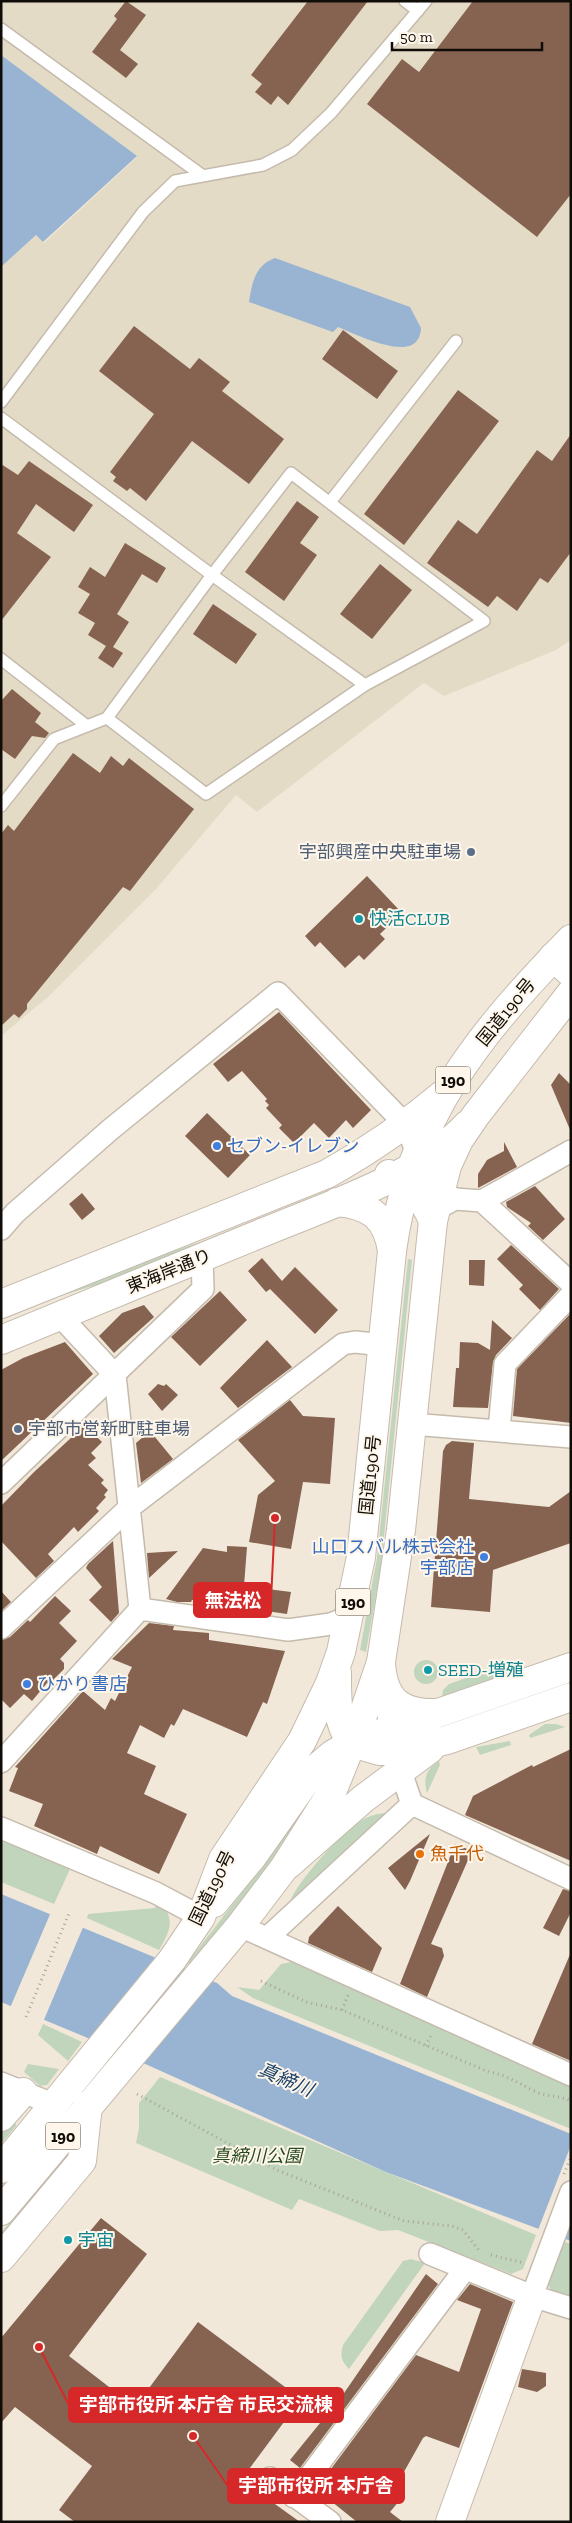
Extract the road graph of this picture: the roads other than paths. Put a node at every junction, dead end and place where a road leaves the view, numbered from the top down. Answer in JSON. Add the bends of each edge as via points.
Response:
{"nodes":[{"id":1,"x":405,"y":1,"type":"edge"},
{"id":2,"x":426,"y":1,"type":"edge"},
{"id":3,"x":418,"y":11,"type":"junction"},
{"id":4,"x":1,"y":29,"type":"edge"},
{"id":5,"x":203,"y":176,"type":"junction"},
{"id":6,"x":456,"y":341,"type":"dead end"},
{"id":7,"x":1,"y":402,"type":"edge"},
{"id":8,"x":1,"y":418,"type":"edge"},
{"id":9,"x":330,"y":502,"type":"junction"},
{"id":10,"x":212,"y":575,"type":"junction"},
{"id":11,"x":1,"y":659,"type":"edge"},
{"id":12,"x":365,"y":685,"type":"junction"},
{"id":13,"x":107,"y":718,"type":"junction"},
{"id":14,"x":87,"y":726,"type":"junction"},
{"id":15,"x":1,"y":806,"type":"edge"},
{"id":16,"x":565,"y":957,"type":"edge"},
{"id":17,"x":571,"y":992,"type":"edge"},
{"id":18,"x":446,"y":1090,"type":"junction"},
{"id":19,"x":476,"y":1115,"type":"junction"},
{"id":20,"x":406,"y":1125,"type":"junction"},
{"id":21,"x":571,"y":1151,"type":"edge"},
{"id":22,"x":409,"y":1168,"type":"junction"},
{"id":23,"x":327,"y":1174,"type":"junction"},
{"id":24,"x":448,"y":1195,"type":"junction"},
{"id":25,"x":482,"y":1201,"type":"junction"},
{"id":26,"x":336,"y":1202,"type":"junction"},
{"id":27,"x":433,"y":1221,"type":"junction"},
{"id":28,"x":1,"y":1229,"type":"edge"},
{"id":29,"x":392,"y":1251,"type":"junction"},
{"id":30,"x":202,"y":1258,"type":"junction"},
{"id":31,"x":571,"y":1283,"type":"edge"},
{"id":32,"x":571,"y":1295,"type":"edge"},
{"id":33,"x":1,"y":1304,"type":"edge"},
{"id":34,"x":60,"y":1316,"type":"junction"},
{"id":35,"x":1,"y":1340,"type":"edge"},
{"id":36,"x":383,"y":1345,"type":"junction"},
{"id":37,"x":115,"y":1375,"type":"junction"},
{"id":38,"x":412,"y":1424,"type":"junction"},
{"id":39,"x":499,"y":1430,"type":"junction"},
{"id":40,"x":571,"y":1437,"type":"edge"},
{"id":41,"x":1,"y":1484,"type":"edge"},
{"id":42,"x":129,"y":1508,"type":"junction"},
{"id":43,"x":140,"y":1609,"type":"junction"},
{"id":44,"x":350,"y":1616,"type":"junction"},
{"id":45,"x":1,"y":1628,"type":"edge"},
{"id":46,"x":341,"y":1652,"type":"junction"},
{"id":47,"x":571,"y":1667,"type":"edge"},
{"id":48,"x":381,"y":1671,"type":"junction"},
{"id":49,"x":568,"y":1704,"type":"edge"},
{"id":50,"x":438,"y":1713,"type":"junction"},
{"id":51,"x":352,"y":1743,"type":"junction"},
{"id":52,"x":395,"y":1751,"type":"junction"},
{"id":53,"x":1,"y":1762,"type":"edge"},
{"id":54,"x":412,"y":1804,"type":"junction"},
{"id":55,"x":1,"y":1828,"type":"edge"},
{"id":56,"x":284,"y":1868,"type":"junction"},
{"id":57,"x":571,"y":1879,"type":"edge"},
{"id":58,"x":202,"y":1917,"type":"junction"},
{"id":59,"x":240,"y":1926,"type":"junction"},
{"id":60,"x":267,"y":1938,"type":"junction"},
{"id":61,"x":571,"y":2075,"type":"edge"},
{"id":62,"x":12,"y":2087,"type":"edge"},
{"id":63,"x":55,"y":2105,"type":"junction"},
{"id":64,"x":88,"y":2106,"type":"junction"},
{"id":65,"x":1,"y":2117,"type":"edge"},
{"id":66,"x":1,"y":2169,"type":"edge"},
{"id":67,"x":571,"y":2192,"type":"edge"},
{"id":68,"x":1,"y":2211,"type":"edge"},
{"id":69,"x":430,"y":2254,"type":"dead end"},
{"id":70,"x":1,"y":2258,"type":"edge"},
{"id":71,"x":465,"y":2269,"type":"junction"},
{"id":72,"x":532,"y":2296,"type":"junction"},
{"id":73,"x":571,"y":2308,"type":"edge"},
{"id":74,"x":270,"y":2478,"type":"dead end"},
{"id":75,"x":294,"y":2497,"type":"junction"},
{"id":76,"x":330,"y":2522,"type":"edge"},
{"id":77,"x":450,"y":2522,"type":"edge"}],
"edges":[{"from":1,"to":3,"type":"lane"},
{"from":2,"to":3,"type":"lane"},
{"from":3,"to":5,"type":"lane","via":[[332,113],[292,150],[263,164]]},
{"from":4,"to":5,"type":"lane"},
{"from":5,"to":7,"type":"lane","via":[[175,181],[143,212]]},
{"from":6,"to":9,"type":"lane"},
{"from":8,"to":10,"type":"lane"},
{"from":9,"to":10,"type":"lane","via":[[291,473]]},
{"from":9,"to":12,"type":"lane","via":[[484,621]]},
{"from":10,"to":12,"type":"lane"},
{"from":10,"to":13,"type":"lane"},
{"from":11,"to":14,"type":"lane"},
{"from":12,"to":13,"type":"lane","via":[[206,794]]},
{"from":13,"to":14,"type":"lane"},
{"from":14,"to":15,"type":"lane","via":[[54,739]]},
{"from":16,"to":18,"type":"main road","name":"国道190号","number":"190","via":[[528,983]]},
{"from":17,"to":19,"type":"main road","name":"国道190号","number":"190"},
{"from":18,"to":20,"type":"main road"},
{"from":18,"to":22,"type":"main road","name":"国道190号","number":"190"},
{"from":19,"to":22,"type":"main road","name":"東海岸通り","via":[[445,1146]]},
{"from":19,"to":24,"type":"main road","name":"国道190号","number":"190","via":[[451,1157]]},
{"from":20,"to":22,"type":"street"},
{"from":20,"to":23,"type":"main road"},
{"from":20,"to":28,"type":"street","via":[[278,993],[111,1129]]},
{"from":21,"to":25,"type":"street"},
{"from":22,"to":23,"type":"main road","via":[[355,1168]]},
{"from":22,"to":24,"type":"street","via":[[425,1174]]},
{"from":22,"to":26,"type":"main road","name":"東海岸通り"},
{"from":22,"to":27,"type":"main road"},
{"from":22,"to":29,"type":"main road","name":"国道190号","number":"190"},
{"from":23,"to":33,"type":"main road","name":"東海岸通り"},
{"from":24,"to":25,"type":"street"},
{"from":24,"to":27,"type":"main road","name":"国道190号","number":"190"},
{"from":25,"to":31,"type":"street"},
{"from":26,"to":29,"type":"main road","via":[[353,1203],[378,1217],[386,1227]]},
{"from":26,"to":30,"type":"main road","name":"東海岸通り"},
{"from":27,"to":38,"type":"main road","name":"国道190号","number":"190"},
{"from":29,"to":36,"type":"main road","name":"国道190号","number":"190"},
{"from":30,"to":34,"type":"main road","name":"東海岸通り"},
{"from":30,"to":37,"type":"street","via":[[202,1289]]},
{"from":32,"to":39,"type":"street","via":[[505,1364]]},
{"from":34,"to":35,"type":"main road","name":"東海岸通り"},
{"from":34,"to":37,"type":"street"},
{"from":36,"to":42,"type":"street","via":[[342,1344]]},
{"from":36,"to":44,"type":"main road","name":"国道190号","number":"190","via":[[362,1548]]},
{"from":37,"to":41,"type":"street"},
{"from":37,"to":42,"type":"street"},
{"from":38,"to":39,"type":"street"},
{"from":38,"to":48,"type":"main road","name":"国道190号","number":"190"},
{"from":39,"to":40,"type":"street"},
{"from":42,"to":43,"type":"street"},
{"from":42,"to":45,"type":"street"},
{"from":43,"to":44,"type":"street","via":[[288,1630],[331,1624]]},
{"from":43,"to":53,"type":"street"},
{"from":44,"to":46,"type":"main road","name":"国道190号","number":"190"},
{"from":46,"to":51,"type":"main road","via":[[337,1705],[345,1734]]},
{"from":46,"to":58,"type":"main road","name":"国道190号","number":"190","via":[[302,1741],[223,1859]]},
{"from":47,"to":50,"type":"main road"},
{"from":48,"to":50,"type":"main road","via":[[392,1699],[407,1710]]},
{"from":48,"to":51,"type":"main road","name":"国道190号","number":"190"},
{"from":48,"to":52,"type":"street"},
{"from":49,"to":52,"type":"main road","via":[[447,1740],[429,1750]]},
{"from":50,"to":52,"type":"main road"},
{"from":51,"to":52,"type":"main road"},
{"from":51,"to":56,"type":"main road","name":"国道190号","number":"190","via":[[332,1792]]},
{"from":51,"to":58,"type":"main road","via":[[313,1771],[253,1856]]},
{"from":52,"to":54,"type":"street"},
{"from":52,"to":56,"type":"main road","via":[[363,1800]]},
{"from":54,"to":57,"type":"street"},
{"from":54,"to":60,"type":"street"},
{"from":55,"to":58,"type":"street","via":[[156,1893]]},
{"from":56,"to":59,"type":"main road","name":"国道190号","number":"190"},
{"from":58,"to":63,"type":"main road","name":"国道190号","number":"190","via":[[172,1960]]},
{"from":59,"to":60,"type":"street"},
{"from":59,"to":64,"type":"main road","name":"国道190号","number":"190"},
{"from":60,"to":61,"type":"street"},
{"from":62,"to":63,"type":"street"},
{"from":62,"to":65,"type":"main road"},
{"from":63,"to":66,"type":"main road","name":"国道190号","number":"190"},
{"from":64,"to":68,"type":"main road","name":"国道190号","number":"190"},
{"from":64,"to":70,"type":"main road","via":[[82,2161]]},
{"from":67,"to":72,"type":"street"},
{"from":69,"to":71,"type":"street"},
{"from":71,"to":72,"type":"street"},
{"from":71,"to":75,"type":"street"},
{"from":72,"to":73,"type":"street"},
{"from":72,"to":77,"type":"main road"},
{"from":74,"to":75,"type":"street"},
{"from":75,"to":76,"type":"street"}]}
